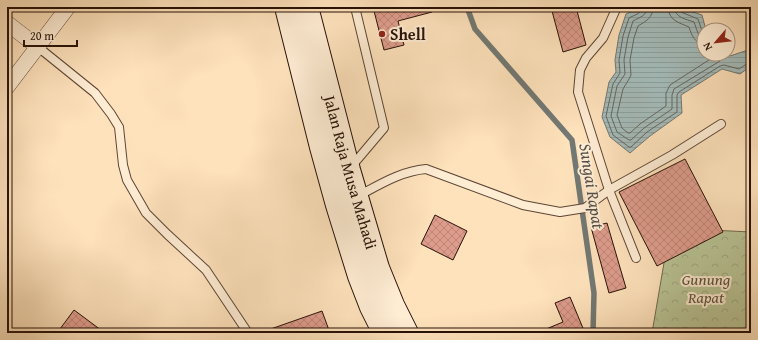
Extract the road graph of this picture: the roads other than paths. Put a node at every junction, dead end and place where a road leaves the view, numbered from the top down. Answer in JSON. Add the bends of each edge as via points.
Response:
{"nodes":[{"id":1,"x":68,"y":7,"type":"edge"},
{"id":2,"x":286,"y":7,"type":"edge"},
{"id":3,"x":307,"y":7,"type":"edge"},
{"id":4,"x":355,"y":7,"type":"edge"},
{"id":5,"x":616,"y":7,"type":"edge"},
{"id":6,"x":7,"y":23,"type":"edge"},
{"id":7,"x":38,"y":47,"type":"junction"},
{"id":8,"x":7,"y":87,"type":"edge"},
{"id":9,"x":721,"y":124,"type":"dead end"},
{"id":10,"x":339,"y":174,"type":"junction"},
{"id":11,"x":609,"y":190,"type":"junction"},
{"id":12,"x":357,"y":197,"type":"junction"},
{"id":13,"x":636,"y":258,"type":"dead end"},
{"id":14,"x":248,"y":333,"type":"edge"},
{"id":15,"x":384,"y":333,"type":"edge"},
{"id":16,"x":407,"y":333,"type":"edge"}],
"edges":[{"from":1,"to":7,"type":"street"},
{"from":2,"to":10,"type":"main road","name":"Jalan Raja Musa Mahadi"},
{"from":3,"to":10,"type":"main road","name":"Jalan Raja Musa Mahadi"},
{"from":4,"to":10,"type":"lane","via":[[384,128]]},
{"from":5,"to":11,"type":"lane","via":[[603,38],[586,58],[580,70],[578,92]]},
{"from":6,"to":7,"type":"street"},
{"from":7,"to":8,"type":"street"},
{"from":7,"to":14,"type":"lane","via":[[95,93],[111,114],[119,127],[127,180],[146,213],[206,270]]},
{"from":9,"to":11,"type":"lane"},
{"from":10,"to":12,"type":"main road","name":"Jalan Raja Musa Mahadi"},
{"from":10,"to":15,"type":"main road","name":"Jalan Raja Musa Mahadi","via":[[359,276]]},
{"from":11,"to":12,"type":"lane","via":[[585,208],[560,212],[523,205],[426,169],[404,173]]},
{"from":11,"to":13,"type":"lane"},
{"from":12,"to":16,"type":"main road","name":"Jalan Raja Musa Mahadi","via":[[378,268]]}]}
